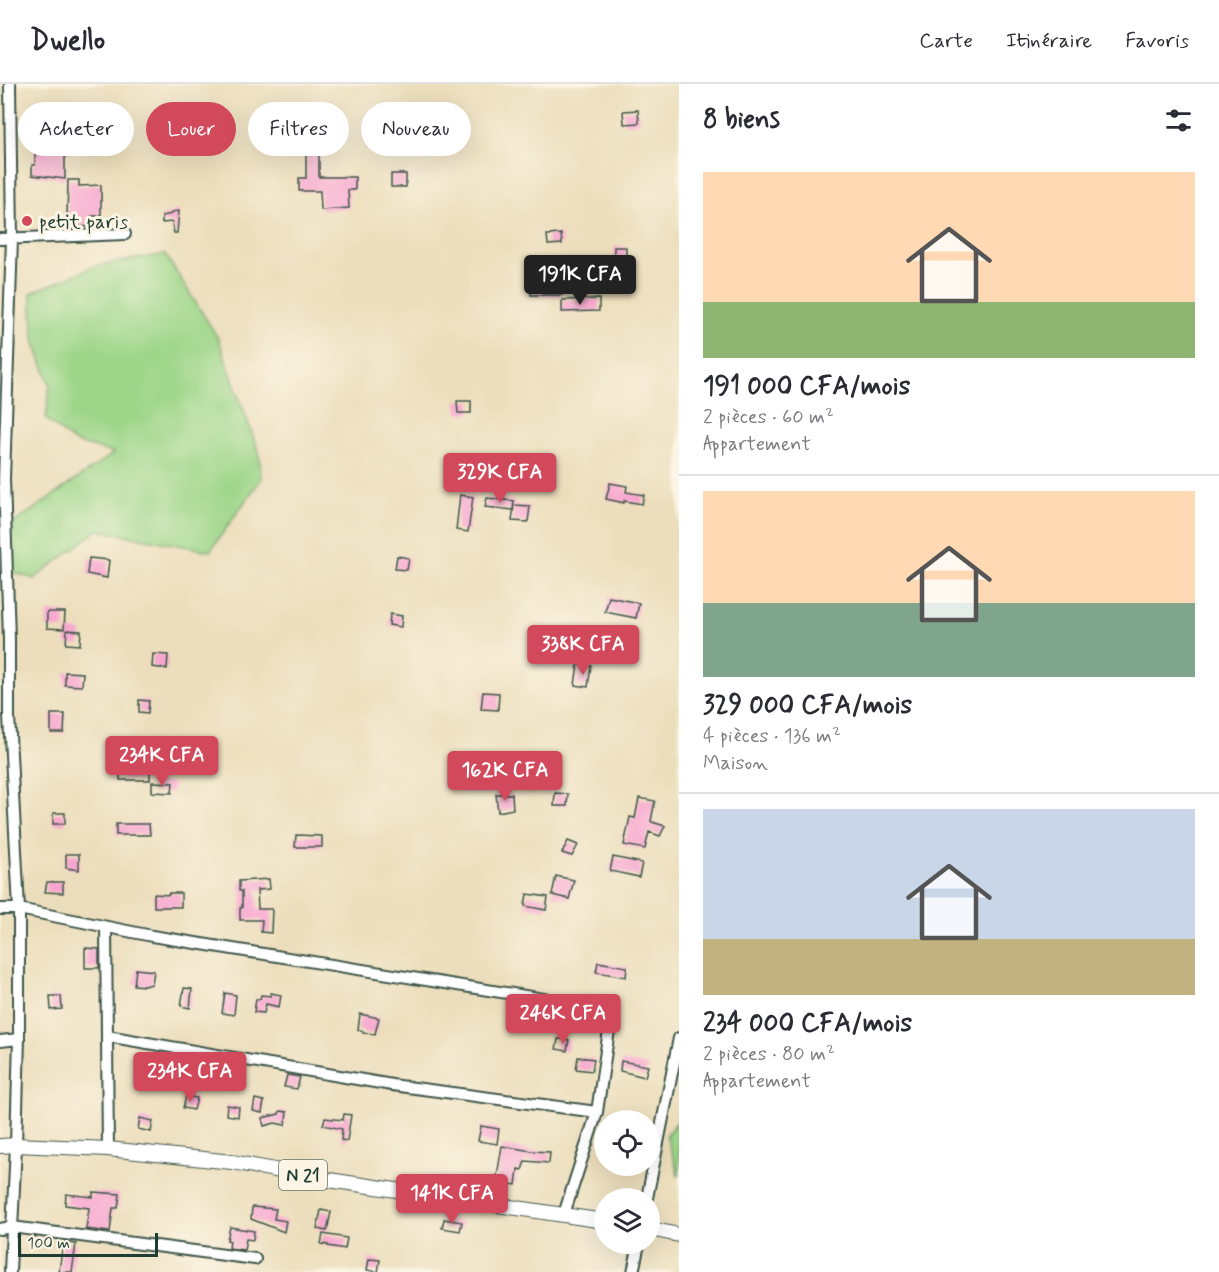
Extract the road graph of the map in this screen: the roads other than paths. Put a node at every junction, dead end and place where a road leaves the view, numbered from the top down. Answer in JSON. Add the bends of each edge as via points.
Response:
{"nodes":[{"id":1,"x":10,"y":84,"type":"edge"},
{"id":2,"x":125,"y":234,"type":"dead end"},
{"id":3,"x":6,"y":239,"type":"edge"},
{"id":4,"x":2,"y":479,"type":"edge"},
{"id":5,"x":4,"y":639,"type":"edge"},
{"id":6,"x":5,"y":716,"type":"edge"},
{"id":7,"x":0,"y":909,"type":"edge"},
{"id":8,"x":19,"y":909,"type":"junction"},
{"id":9,"x":106,"y":927,"type":"junction"},
{"id":10,"x":107,"y":1036,"type":"junction"},
{"id":11,"x":679,"y":1038,"type":"edge"},
{"id":12,"x":18,"y":1039,"type":"junction"},
{"id":13,"x":0,"y":1041,"type":"edge"},
{"id":14,"x":597,"y":1110,"type":"edge"},
{"id":15,"x":594,"y":1112,"type":"edge"},
{"id":16,"x":594,"y":1121,"type":"edge"},
{"id":17,"x":16,"y":1145,"type":"junction"},
{"id":18,"x":0,"y":1146,"type":"edge"},
{"id":19,"x":108,"y":1149,"type":"junction"},
{"id":20,"x":649,"y":1188,"type":"edge"},
{"id":21,"x":564,"y":1214,"type":"junction"},
{"id":22,"x":594,"y":1219,"type":"edge"},
{"id":23,"x":12,"y":1227,"type":"junction"},
{"id":24,"x":0,"y":1229,"type":"edge"},
{"id":25,"x":660,"y":1231,"type":"edge"},
{"id":26,"x":679,"y":1235,"type":"edge"},
{"id":27,"x":637,"y":1254,"type":"edge"},
{"id":28,"x":255,"y":1259,"type":"dead end"},
{"id":29,"x":10,"y":1272,"type":"edge"},
{"id":30,"x":633,"y":1272,"type":"edge"}],
"edges":[{"from":1,"to":3,"type":"street"},
{"from":2,"to":3,"type":"street"},
{"from":3,"to":4,"type":"street"},
{"from":4,"to":5,"type":"street"},
{"from":5,"to":6,"type":"street"},
{"from":6,"to":8,"type":"street"},
{"from":7,"to":8,"type":"street"},
{"from":8,"to":9,"type":"street"},
{"from":8,"to":12,"type":"street"},
{"from":9,"to":10,"type":"street"},
{"from":9,"to":14,"type":"street","via":[[612,1010]]},
{"from":10,"to":15,"type":"street","via":[[392,1085]]},
{"from":10,"to":19,"type":"street"},
{"from":11,"to":20,"type":"street"},
{"from":12,"to":13,"type":"street"},
{"from":12,"to":17,"type":"street"},
{"from":16,"to":21,"type":"street"},
{"from":17,"to":18,"type":"main road","number":"N 21"},
{"from":17,"to":19,"type":"main road","number":"N 21"},
{"from":17,"to":23,"type":"street"},
{"from":19,"to":21,"type":"main road","number":"N 21","via":[[232,1162]]},
{"from":21,"to":22,"type":"main road","number":"N 21"},
{"from":23,"to":24,"type":"street"},
{"from":23,"to":28,"type":"street"},
{"from":23,"to":29,"type":"street"},
{"from":25,"to":26,"type":"main road"},
{"from":27,"to":30,"type":"street"}]}
